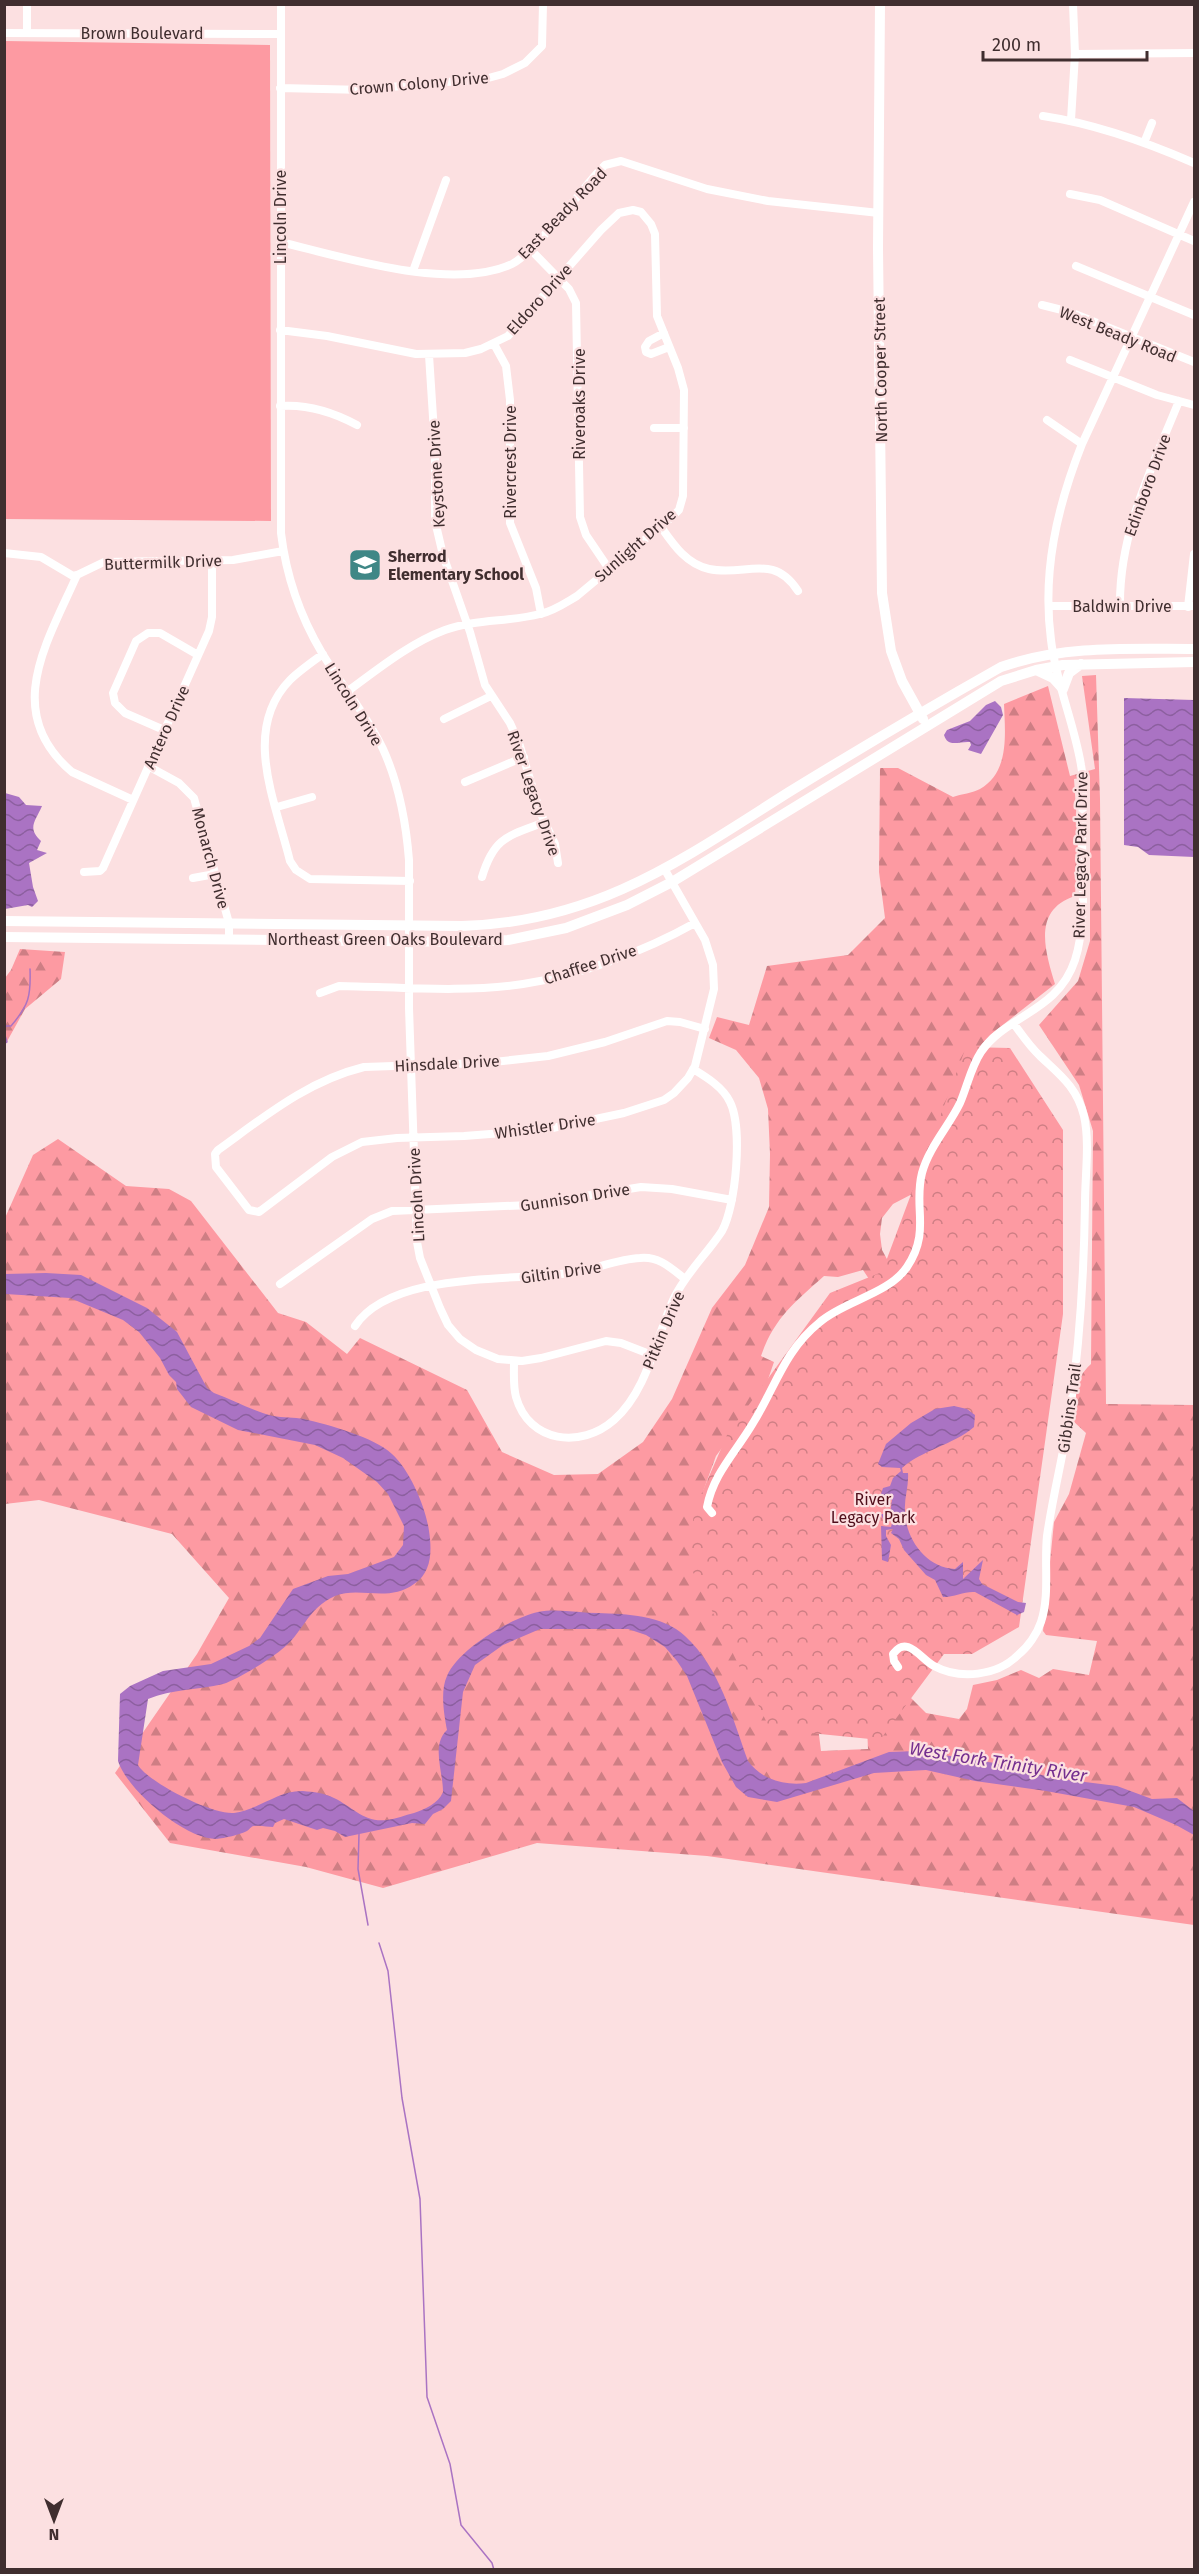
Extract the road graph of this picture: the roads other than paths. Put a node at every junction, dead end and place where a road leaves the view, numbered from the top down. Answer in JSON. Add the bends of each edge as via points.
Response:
{"nodes":[{"id":1,"x":27,"y":4,"type":"edge"},
{"id":2,"x":280,"y":4,"type":"edge"},
{"id":3,"x":543,"y":4,"type":"edge"},
{"id":4,"x":880,"y":4,"type":"edge"},
{"id":5,"x":1073,"y":4,"type":"edge"},
{"id":6,"x":4,"y":33,"type":"edge"},
{"id":7,"x":27,"y":33,"type":"junction"},
{"id":8,"x":280,"y":34,"type":"junction"},
{"id":9,"x":1194,"y":52,"type":"edge"},
{"id":10,"x":1075,"y":54,"type":"junction"},
{"id":11,"x":280,"y":88,"type":"junction"},
{"id":12,"x":1043,"y":116,"type":"dead end"},
{"id":13,"x":1071,"y":120,"type":"junction"},
{"id":14,"x":1152,"y":123,"type":"dead end"},
{"id":15,"x":1144,"y":143,"type":"junction"},
{"id":16,"x":1194,"y":163,"type":"edge"},
{"id":17,"x":446,"y":180,"type":"dead end"},
{"id":18,"x":1070,"y":194,"type":"dead end"},
{"id":19,"x":1194,"y":202,"type":"edge"},
{"id":20,"x":639,"y":212,"type":"joint"},
{"id":21,"x":879,"y":213,"type":"junction"},
{"id":22,"x":1180,"y":234,"type":"junction"},
{"id":23,"x":1194,"y":241,"type":"edge"},
{"id":24,"x":280,"y":242,"type":"junction"},
{"id":25,"x":530,"y":249,"type":"junction"},
{"id":26,"x":1076,"y":266,"type":"dead end"},
{"id":27,"x":413,"y":271,"type":"junction"},
{"id":28,"x":559,"y":278,"type":"junction"},
{"id":29,"x":1150,"y":298,"type":"junction"},
{"id":30,"x":1042,"y":305,"type":"dead end"},
{"id":31,"x":1194,"y":315,"type":"edge"},
{"id":32,"x":280,"y":330,"type":"junction"},
{"id":33,"x":664,"y":333,"type":"junction"},
{"id":34,"x":1132,"y":338,"type":"junction"},
{"id":35,"x":494,"y":344,"type":"junction"},
{"id":36,"x":669,"y":347,"type":"junction"},
{"id":37,"x":429,"y":355,"type":"junction"},
{"id":38,"x":1070,"y":360,"type":"dead end"},
{"id":39,"x":1194,"y":362,"type":"edge"},
{"id":40,"x":1113,"y":377,"type":"junction"},
{"id":41,"x":1179,"y":401,"type":"junction"},
{"id":42,"x":1194,"y":405,"type":"edge"},
{"id":43,"x":280,"y":406,"type":"junction"},
{"id":44,"x":1047,"y":420,"type":"dead end"},
{"id":45,"x":357,"y":425,"type":"dead end"},
{"id":46,"x":654,"y":428,"type":"dead end"},
{"id":47,"x":684,"y":428,"type":"junction"},
{"id":48,"x":1082,"y":444,"type":"junction"},
{"id":49,"x":660,"y":527,"type":"junction"},
{"id":50,"x":283,"y":551,"type":"junction"},
{"id":51,"x":4,"y":553,"type":"edge"},
{"id":52,"x":1194,"y":554,"type":"edge"},
{"id":53,"x":213,"y":561,"type":"junction"},
{"id":54,"x":609,"y":568,"type":"junction"},
{"id":55,"x":77,"y":575,"type":"junction"},
{"id":56,"x":798,"y":591,"type":"dead end"},
{"id":57,"x":1049,"y":606,"type":"junction"},
{"id":58,"x":1120,"y":606,"type":"junction"},
{"id":59,"x":1191,"y":607,"type":"edge"},
{"id":60,"x":541,"y":614,"type":"junction"},
{"id":61,"x":466,"y":625,"type":"junction"},
{"id":62,"x":1194,"y":649,"type":"edge"},
{"id":63,"x":1053,"y":653,"type":"junction"},
{"id":64,"x":323,"y":654,"type":"junction"},
{"id":65,"x":198,"y":655,"type":"junction"},
{"id":66,"x":1194,"y":662,"type":"edge"},
{"id":67,"x":1083,"y":663,"type":"junction"},
{"id":68,"x":1056,"y":665,"type":"junction"},
{"id":69,"x":1036,"y":670,"type":"junction"},
{"id":70,"x":1063,"y":689,"type":"junction"},
{"id":71,"x":348,"y":691,"type":"junction"},
{"id":72,"x":491,"y":696,"type":"junction"},
{"id":73,"x":921,"y":715,"type":"junction"},
{"id":74,"x":444,"y":719,"type":"dead end"},
{"id":75,"x":927,"y":727,"type":"junction"},
{"id":76,"x":164,"y":730,"type":"junction"},
{"id":77,"x":524,"y":757,"type":"junction"},
{"id":78,"x":148,"y":766,"type":"junction"},
{"id":79,"x":825,"y":771,"type":"junction"},
{"id":80,"x":465,"y":782,"type":"dead end"},
{"id":81,"x":833,"y":784,"type":"junction"},
{"id":82,"x":312,"y":797,"type":"dead end"},
{"id":83,"x":133,"y":800,"type":"junction"},
{"id":84,"x":277,"y":807,"type":"junction"},
{"id":85,"x":545,"y":822,"type":"junction"},
{"id":86,"x":558,"y":863,"type":"dead end"},
{"id":87,"x":665,"y":870,"type":"junction"},
{"id":88,"x":84,"y":872,"type":"dead end"},
{"id":89,"x":215,"y":874,"type":"junction"},
{"id":90,"x":482,"y":877,"type":"dead end"},
{"id":91,"x":193,"y":878,"type":"dead end"},
{"id":92,"x":410,"y":881,"type":"junction"},
{"id":93,"x":672,"y":882,"type":"junction"},
{"id":94,"x":4,"y":921,"type":"edge"},
{"id":95,"x":695,"y":922,"type":"junction"},
{"id":96,"x":229,"y":924,"type":"junction"},
{"id":97,"x":411,"y":926,"type":"junction"},
{"id":98,"x":4,"y":938,"type":"edge"},
{"id":99,"x":230,"y":939,"type":"junction"},
{"id":100,"x":410,"y":941,"type":"junction"},
{"id":101,"x":409,"y":987,"type":"junction"},
{"id":102,"x":320,"y":993,"type":"dead end"},
{"id":103,"x":1014,"y":1024,"type":"junction"},
{"id":104,"x":705,"y":1029,"type":"junction"},
{"id":105,"x":410,"y":1065,"type":"junction"},
{"id":106,"x":693,"y":1069,"type":"junction"},
{"id":107,"x":413,"y":1138,"type":"junction"},
{"id":108,"x":215,"y":1161,"type":"joint"},
{"id":109,"x":732,"y":1200,"type":"junction"},
{"id":110,"x":416,"y":1210,"type":"junction"},
{"id":111,"x":685,"y":1279,"type":"junction"},
{"id":112,"x":280,"y":1284,"type":"dead end"},
{"id":113,"x":431,"y":1286,"type":"junction"},
{"id":114,"x":355,"y":1326,"type":"dead end"},
{"id":115,"x":652,"y":1355,"type":"junction"},
{"id":116,"x":514,"y":1361,"type":"junction"},
{"id":117,"x":712,"y":1513,"type":"dead end"},
{"id":118,"x":898,"y":1667,"type":"dead end"}],
"edges":[{"from":1,"to":7,"type":"street"},
{"from":2,"to":8,"type":"street","name":"Lincoln Drive"},
{"from":3,"to":11,"type":"street","name":"Crown Colony Drive","via":[[542,46],[525,63],[503,74],[481,80],[365,90]]},
{"from":4,"to":21,"type":"main road","name":"North Cooper Street"},
{"from":5,"to":10,"type":"street"},
{"from":6,"to":7,"type":"street","name":"Brown Boulevard"},
{"from":7,"to":8,"type":"street","name":"Brown Boulevard"},
{"from":8,"to":11,"type":"street","name":"Lincoln Drive"},
{"from":9,"to":10,"type":"street"},
{"from":10,"to":13,"type":"street"},
{"from":11,"to":24,"type":"street","name":"Lincoln Drive"},
{"from":12,"to":13,"type":"street"},
{"from":13,"to":15,"type":"street"},
{"from":14,"to":15,"type":"street"},
{"from":15,"to":16,"type":"street"},
{"from":17,"to":27,"type":"street"},
{"from":18,"to":22,"type":"street","via":[[1100,200]]},
{"from":19,"to":22,"type":"street","name":"River Legacy Park Drive"},
{"from":20,"to":28,"type":"street","name":"Eldoro Drive","via":[[619,213]]},
{"from":20,"to":33,"type":"street","name":"Sunlight Drive","via":[[655,234],[656,312]]},
{"from":21,"to":25,"type":"street","name":"East Beady Road","via":[[797,205],[717,191],[621,161],[605,165]]},
{"from":21,"to":73,"type":"main road","name":"North Cooper Street","via":[[883,602],[891,651]]},
{"from":22,"to":23,"type":"street"},
{"from":22,"to":29,"type":"street","name":"River Legacy Park Drive"},
{"from":24,"to":27,"type":"street","name":"East Beady Road"},
{"from":24,"to":32,"type":"street","name":"Lincoln Drive"},
{"from":25,"to":27,"type":"street","name":"East Beady Road","via":[[514,263],[490,270],[465,274]]},
{"from":25,"to":28,"type":"street","name":"Riveroaks Drive"},
{"from":26,"to":29,"type":"street"},
{"from":28,"to":35,"type":"street","name":"Eldoro Drive","via":[[508,336]]},
{"from":28,"to":54,"type":"street","name":"Riveroaks Drive","via":[[574,297],[578,314],[580,516],[586,534]]},
{"from":29,"to":31,"type":"street"},
{"from":29,"to":34,"type":"street","name":"River Legacy Park Drive"},
{"from":30,"to":34,"type":"street","name":"West Beady Road","via":[[1070,312]]},
{"from":32,"to":37,"type":"street","name":"Eldoro Drive"},
{"from":32,"to":43,"type":"street","name":"Lincoln Drive"},
{"from":33,"to":36,"type":"street","name":"Sunlight Drive"},
{"from":33,"to":36,"type":"street","via":[[649,341],[646,352],[651,354]]},
{"from":34,"to":39,"type":"street","name":"West Beady Road"},
{"from":34,"to":40,"type":"street","name":"River Legacy Park Drive"},
{"from":35,"to":37,"type":"street","name":"Eldoro Drive","via":[[465,353]]},
{"from":35,"to":60,"type":"street","name":"Rivercrest Drive","via":[[506,366],[510,392],[510,523],[537,588]]},
{"from":36,"to":47,"type":"street","name":"Sunlight Drive","via":[[684,390]]},
{"from":37,"to":61,"type":"street","name":"Keystone Drive","via":[[435,521]]},
{"from":38,"to":40,"type":"street"},
{"from":40,"to":41,"type":"street"},
{"from":40,"to":48,"type":"street","name":"River Legacy Park Drive"},
{"from":41,"to":42,"type":"street"},
{"from":41,"to":58,"type":"street","name":"Edinboro Drive","via":[[1132,518],[1121,566]]},
{"from":43,"to":45,"type":"street","via":[[313,408]]},
{"from":43,"to":50,"type":"street","name":"Lincoln Drive","via":[[279,513]]},
{"from":44,"to":48,"type":"street"},
{"from":46,"to":47,"type":"street"},
{"from":47,"to":49,"type":"street","name":"Sunlight Drive","via":[[683,496],[679,510]]},
{"from":48,"to":57,"type":"street","name":"River Legacy Park Drive","via":[[1057,517]]},
{"from":49,"to":54,"type":"street","name":"Sunlight Drive"},
{"from":49,"to":56,"type":"street","via":[[680,552],[709,569],[772,569],[786,575]]},
{"from":50,"to":53,"type":"street","name":"Buttermilk Drive"},
{"from":50,"to":64,"type":"street","name":"Lincoln Drive","via":[[299,607]]},
{"from":51,"to":55,"type":"street","via":[[41,557]]},
{"from":52,"to":59,"type":"street"},
{"from":53,"to":55,"type":"street","name":"Buttermilk Drive","via":[[104,562]]},
{"from":53,"to":65,"type":"street","name":"Antero Drive","via":[[212,617]]},
{"from":54,"to":60,"type":"street","name":"Sunlight Drive","via":[[577,596]]},
{"from":55,"to":83,"type":"street","via":[[36,670],[35,709],[45,739],[63,765]]},
{"from":57,"to":58,"type":"street","name":"Baldwin Drive"},
{"from":57,"to":63,"type":"street","name":"River Legacy Park Drive"},
{"from":58,"to":59,"type":"street","name":"Baldwin Drive"},
{"from":60,"to":61,"type":"street","name":"Sunlight Drive"},
{"from":61,"to":71,"type":"street","name":"Sunlight Drive","via":[[423,640]]},
{"from":61,"to":72,"type":"street","name":"River Legacy Drive"},
{"from":62,"to":63,"type":"main road","name":"Northeast Green Oaks Boulevard","via":[[1088,649]]},
{"from":63,"to":68,"type":"street","name":"River Legacy Park Drive"},
{"from":63,"to":73,"type":"main road","name":"Northeast Green Oaks Boulevard","via":[[1001,667]]},
{"from":64,"to":71,"type":"street","name":"Lincoln Drive"},
{"from":64,"to":84,"type":"street","via":[[290,680],[270,708],[265,726],[266,765]]},
{"from":65,"to":76,"type":"street","name":"Antero Drive"},
{"from":65,"to":76,"type":"street","via":[[160,633],[148,633],[136,641],[113,693],[114,703],[125,713]]},
{"from":66,"to":67,"type":"main road","name":"Northeast Green Oaks Boulevard"},
{"from":67,"to":68,"type":"main road","name":"Northeast Green Oaks Boulevard"},
{"from":67,"to":70,"type":"main road","via":[[1069,673]]},
{"from":68,"to":69,"type":"main road","name":"Northeast Green Oaks Boulevard"},
{"from":68,"to":70,"type":"street","name":"River Legacy Park Drive"},
{"from":69,"to":70,"type":"main road","via":[[1053,678]]},
{"from":69,"to":75,"type":"main road","name":"Northeast Green Oaks Boulevard","via":[[1002,681]]},
{"from":70,"to":103,"type":"street","name":"River Legacy Park Drive","via":[[1082,770],[1081,932],[1075,962],[1064,983]]},
{"from":71,"to":92,"type":"street","name":"Lincoln Drive","via":[[372,728],[391,772],[406,829]]},
{"from":72,"to":74,"type":"street"},
{"from":72,"to":77,"type":"street","name":"River Legacy Drive","via":[[510,723]]},
{"from":73,"to":75,"type":"main road","name":"North Cooper Street"},
{"from":73,"to":79,"type":"main road","name":"Northeast Green Oaks Boulevard"},
{"from":75,"to":81,"type":"main road","name":"Northeast Green Oaks Boulevard"},
{"from":76,"to":78,"type":"street","name":"Antero Drive"},
{"from":77,"to":80,"type":"street"},
{"from":77,"to":85,"type":"street","name":"River Legacy Drive"},
{"from":78,"to":83,"type":"street","name":"Antero Drive"},
{"from":78,"to":89,"type":"street","name":"Monarch Drive","via":[[179,783],[194,798]]},
{"from":79,"to":81,"type":"main road"},
{"from":79,"to":87,"type":"main road","name":"Northeast Green Oaks Boulevard"},
{"from":81,"to":93,"type":"main road","name":"Northeast Green Oaks Boulevard"},
{"from":82,"to":84,"type":"street"},
{"from":83,"to":88,"type":"street","name":"Antero Drive","via":[[103,868]]},
{"from":84,"to":92,"type":"street","via":[[290,861],[304,877],[322,881]]},
{"from":85,"to":86,"type":"street","name":"River Legacy Drive"},
{"from":85,"to":90,"type":"street","via":[[498,844]]},
{"from":87,"to":93,"type":"street","name":"Whistler Drive"},
{"from":87,"to":97,"type":"main road","name":"Northeast Green Oaks Boulevard","via":[[609,896],[534,920],[490,926]]},
{"from":89,"to":91,"type":"street"},
{"from":89,"to":96,"type":"street","name":"Monarch Drive"},
{"from":92,"to":97,"type":"street","name":"Lincoln Drive"},
{"from":93,"to":95,"type":"street","name":"Whistler Drive"},
{"from":93,"to":100,"type":"main road","name":"Northeast Green Oaks Boulevard","via":[[601,916],[535,935],[475,942]]},
{"from":94,"to":96,"type":"main road","name":"Northeast Green Oaks Boulevard"},
{"from":95,"to":101,"type":"street","name":"Chaffee Drive","via":[[650,945],[557,978],[487,987]]},
{"from":95,"to":104,"type":"street","name":"Whistler Drive","via":[[713,965],[714,988]]},
{"from":96,"to":97,"type":"main road","name":"Northeast Green Oaks Boulevard"},
{"from":96,"to":99,"type":"street","name":"Monarch Drive"},
{"from":97,"to":100,"type":"street","name":"Lincoln Drive"},
{"from":98,"to":99,"type":"main road","name":"Northeast Green Oaks Boulevard"},
{"from":99,"to":100,"type":"main road","name":"Northeast Green Oaks Boulevard"},
{"from":100,"to":101,"type":"street","name":"Lincoln Drive"},
{"from":101,"to":102,"type":"street","name":"Chaffee Drive","via":[[339,986]]},
{"from":101,"to":105,"type":"street","name":"Lincoln Drive"},
{"from":103,"to":117,"type":"street","name":"River Legacy Park Drive","via":[[980,1053],[959,1105],[929,1156],[922,1174],[921,1234],[916,1253],[904,1272],[887,1284],[821,1320],[785,1359],[754,1421],[710,1488],[707,1507]]},
{"from":103,"to":118,"type":"street","name":"Gibbins Trail","via":[[1038,1055],[1063,1075],[1077,1093],[1085,1120],[1083,1268],[1077,1348],[1047,1537],[1041,1623],[1017,1657],[976,1674],[953,1673],[903,1647],[893,1654]]},
{"from":104,"to":105,"type":"street","name":"Hinsdale Drive","via":[[667,1021],[548,1056]]},
{"from":104,"to":106,"type":"street","name":"Whistler Drive"},
{"from":105,"to":107,"type":"street","name":"Lincoln Drive"},
{"from":105,"to":108,"type":"street","name":"Hinsdale Drive","via":[[364,1067],[330,1077],[270,1112],[218,1150]]},
{"from":106,"to":107,"type":"street","name":"Whistler Drive","via":[[681,1087],[664,1100],[624,1113],[543,1130]]},
{"from":106,"to":109,"type":"street","name":"Pitkin Drive","via":[[710,1079],[730,1102],[736,1134]]},
{"from":107,"to":108,"type":"street","name":"Whistler Drive","via":[[372,1140],[346,1148],[259,1212],[249,1210]]},
{"from":107,"to":110,"type":"street","name":"Lincoln Drive"},
{"from":109,"to":110,"type":"street","name":"Gunnison Drive","via":[[640,1186],[530,1205]]},
{"from":109,"to":111,"type":"street","name":"Pitkin Drive","via":[[723,1230]]},
{"from":110,"to":112,"type":"street","name":"Gunnison Drive","via":[[392,1211],[372,1219]]},
{"from":110,"to":113,"type":"street","name":"Lincoln Drive","via":[[420,1258]]},
{"from":111,"to":113,"type":"street","name":"Giltin Drive","via":[[663,1262],[641,1257],[578,1272]]},
{"from":111,"to":115,"type":"street","name":"Pitkin Drive"},
{"from":113,"to":114,"type":"street","name":"Giltin Drive","via":[[375,1305]]},
{"from":113,"to":116,"type":"street","name":"Lincoln Drive","via":[[448,1325],[460,1339],[489,1356]]},
{"from":115,"to":116,"type":"street","name":"Lincoln Drive","via":[[606,1341],[542,1358]]},
{"from":115,"to":116,"type":"street","name":"Pitkin Drive","via":[[634,1394],[614,1420],[595,1433],[568,1439],[540,1431],[523,1415],[515,1395]]}]}
